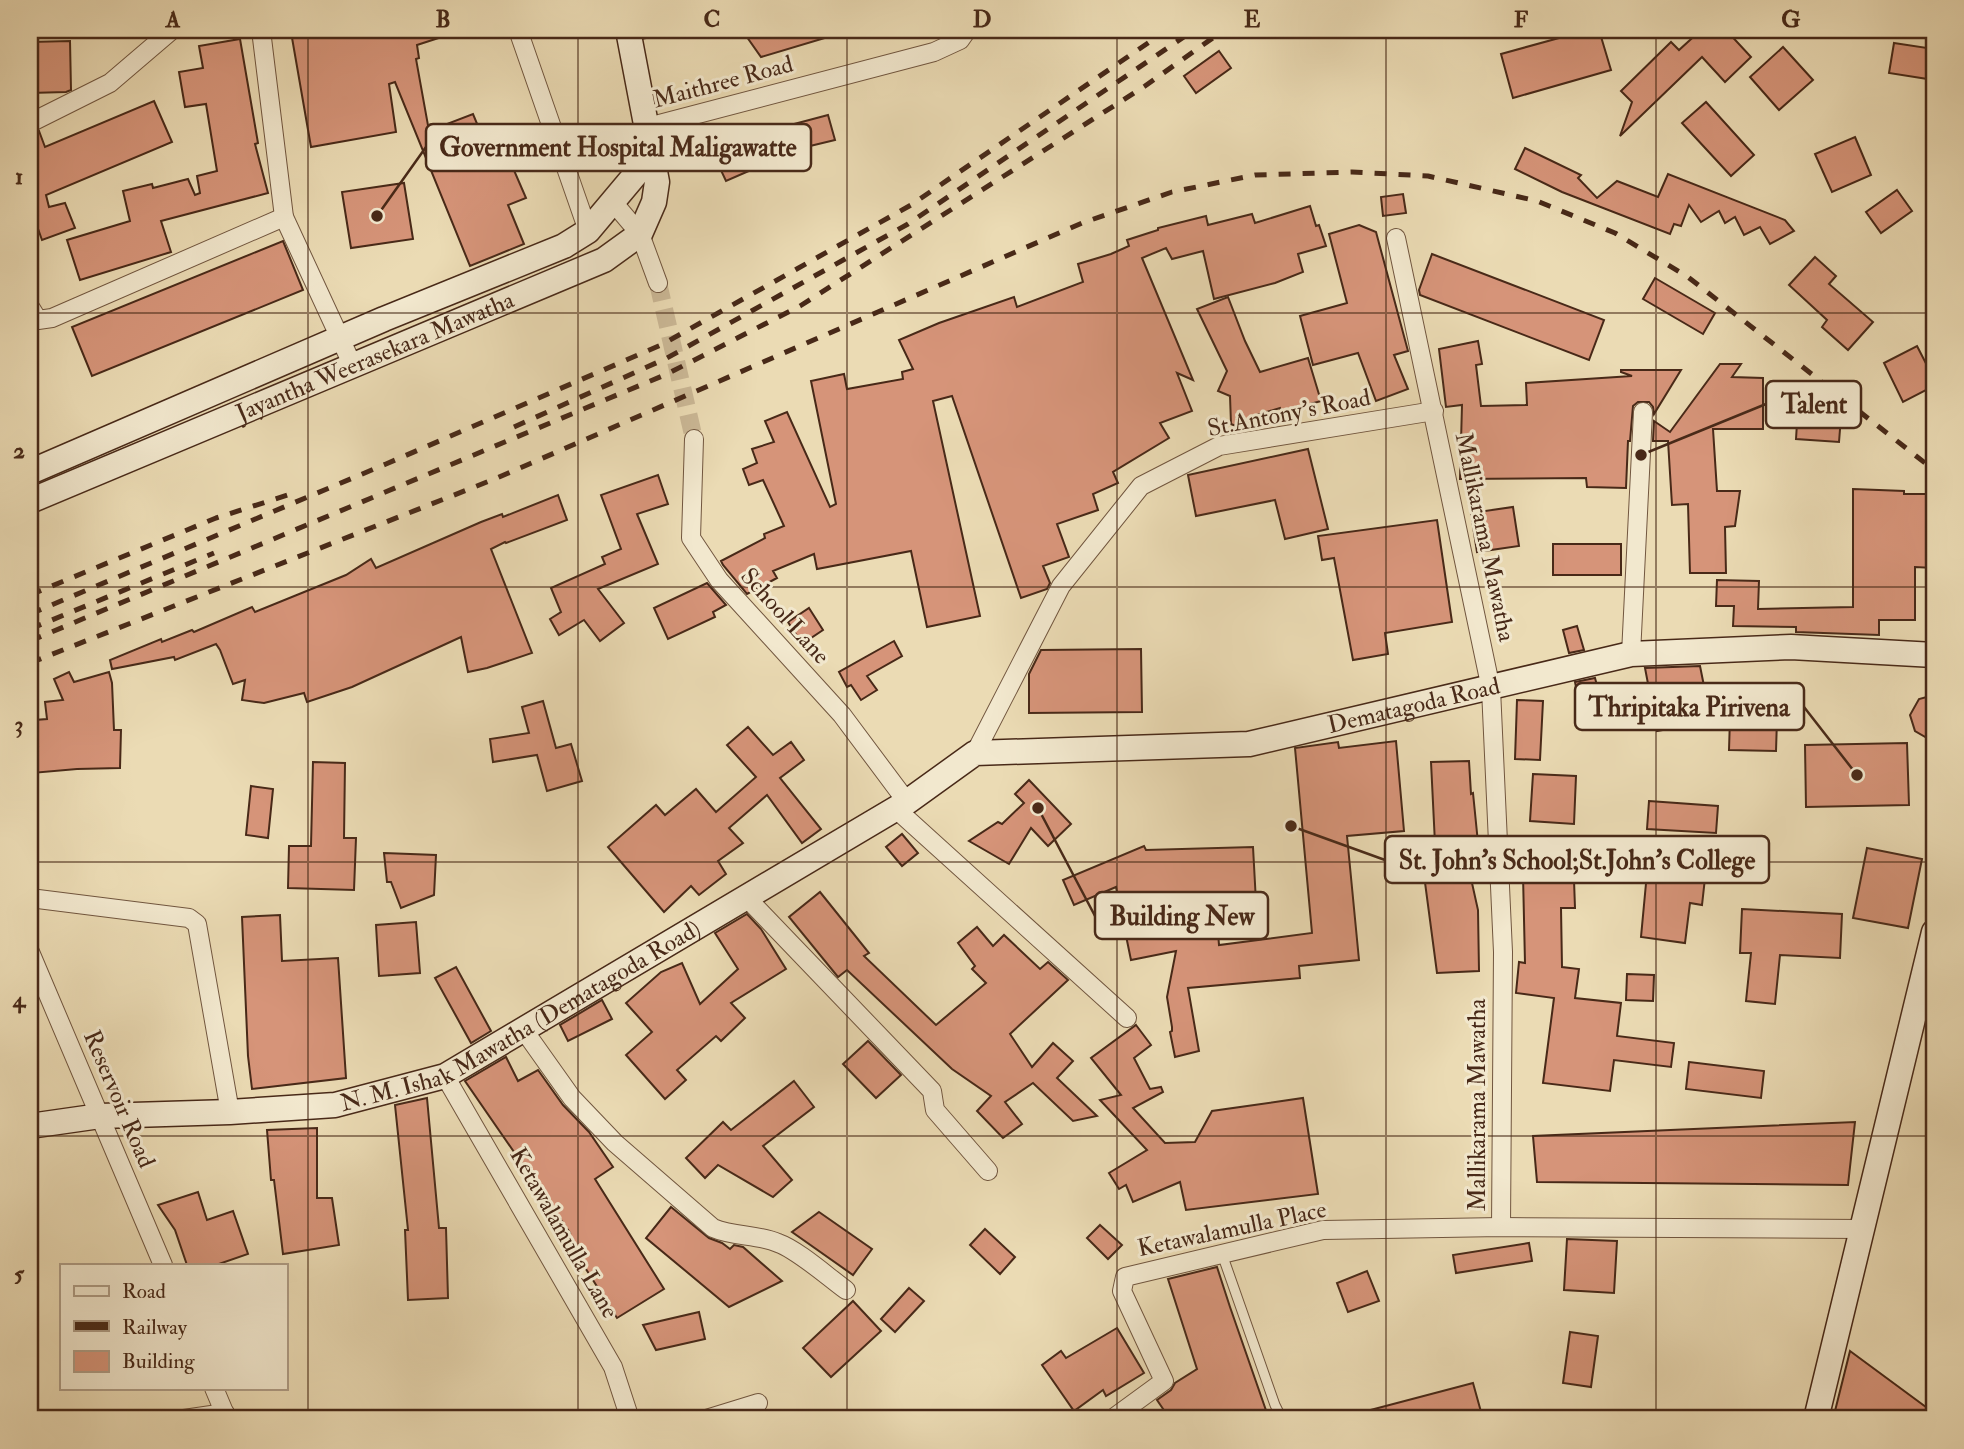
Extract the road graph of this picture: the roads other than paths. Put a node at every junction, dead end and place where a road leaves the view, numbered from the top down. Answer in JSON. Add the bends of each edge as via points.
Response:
{"nodes":[{"id":1,"x":172,"y":30,"type":"edge"},
{"id":2,"x":261,"y":30,"type":"edge"},
{"id":3,"x":518,"y":30,"type":"edge"},
{"id":4,"x":660,"y":30,"type":"edge"},
{"id":5,"x":967,"y":30,"type":"edge"},
{"id":6,"x":629,"y":34,"type":"edge"},
{"id":7,"x":30,"y":123,"type":"edge"},
{"id":8,"x":648,"y":127,"type":"junction"},
{"id":9,"x":651,"y":156,"type":"junction"},
{"id":10,"x":631,"y":183,"type":"junction"},
{"id":11,"x":613,"y":202,"type":"junction"},
{"id":12,"x":284,"y":217,"type":"junction"},
{"id":13,"x":588,"y":231,"type":"junction"},
{"id":14,"x":640,"y":234,"type":"junction"},
{"id":15,"x":1396,"y":238,"type":"dead end"},
{"id":16,"x":658,"y":283,"type":"tunnel mouth"},
{"id":17,"x":458,"y":289,"type":"junction"},
{"id":18,"x":30,"y":307,"type":"edge"},
{"id":19,"x":469,"y":316,"type":"junction"},
{"id":20,"x":341,"y":338,"type":"junction"},
{"id":21,"x":352,"y":364,"type":"junction"},
{"id":22,"x":1434,"y":411,"type":"junction"},
{"id":23,"x":1643,"y":412,"type":"dead end"},
{"id":24,"x":694,"y":439,"type":"tunnel mouth"},
{"id":25,"x":30,"y":472,"type":"edge"},
{"id":26,"x":30,"y":501,"type":"edge"},
{"id":27,"x":1631,"y":654,"type":"junction"},
{"id":28,"x":1934,"y":655,"type":"edge"},
{"id":29,"x":1491,"y":689,"type":"junction"},
{"id":30,"x":975,"y":753,"type":"junction"},
{"id":31,"x":902,"y":805,"type":"junction"},
{"id":32,"x":746,"y":897,"type":"junction"},
{"id":33,"x":30,"y":898,"type":"edge"},
{"id":34,"x":1934,"y":932,"type":"edge"},
{"id":35,"x":30,"y":952,"type":"edge"},
{"id":36,"x":1127,"y":1018,"type":"dead end"},
{"id":37,"x":523,"y":1028,"type":"junction"},
{"id":38,"x":445,"y":1076,"type":"junction"},
{"id":39,"x":230,"y":1112,"type":"junction"},
{"id":40,"x":100,"y":1116,"type":"junction"},
{"id":41,"x":30,"y":1126,"type":"edge"},
{"id":42,"x":988,"y":1171,"type":"dead end"},
{"id":43,"x":1501,"y":1227,"type":"junction"},
{"id":44,"x":1864,"y":1229,"type":"junction"},
{"id":45,"x":1222,"y":1254,"type":"junction"},
{"id":46,"x":163,"y":1264,"type":"edge"},
{"id":47,"x":846,"y":1290,"type":"dead end"},
{"id":48,"x":215,"y":1390,"type":"edge"},
{"id":49,"x":758,"y":1403,"type":"dead end"},
{"id":50,"x":226,"y":1416,"type":"edge"},
{"id":51,"x":184,"y":1419,"type":"edge"},
{"id":52,"x":630,"y":1419,"type":"edge"},
{"id":53,"x":706,"y":1419,"type":"edge"},
{"id":54,"x":1112,"y":1419,"type":"edge"},
{"id":55,"x":1282,"y":1419,"type":"edge"},
{"id":56,"x":1816,"y":1419,"type":"edge"}],
"edges":[{"from":1,"to":7,"type":"street","via":[[110,83]]},
{"from":2,"to":12,"type":"street"},
{"from":3,"to":13,"type":"street"},
{"from":4,"to":6,"type":"lane"},
{"from":5,"to":8,"type":"street","name":"Maithree Road","via":[[960,40],[934,52]]},
{"from":6,"to":8,"type":"main road"},
{"from":8,"to":9,"type":"main road"},
{"from":9,"to":10,"type":"main road","name":"Jayantha Weerasekara Mawatha"},
{"from":9,"to":14,"type":"main road","via":[[657,182]]},
{"from":10,"to":11,"type":"main road","name":"Jayantha Weerasekara Mawatha"},
{"from":10,"to":14,"type":"main road"},
{"from":11,"to":13,"type":"main road","name":"Jayantha Weerasekara Mawatha"},
{"from":11,"to":14,"type":"street"},
{"from":12,"to":18,"type":"street","via":[[52,318],[38,320]]},
{"from":12,"to":20,"type":"street"},
{"from":13,"to":17,"type":"main road","name":"Jayantha Weerasekara Mawatha","via":[[564,246]]},
{"from":14,"to":16,"type":"street"},
{"from":14,"to":19,"type":"main road","name":"Jayantha Weerasekara Mawatha","via":[[604,260]]},
{"from":15,"to":22,"type":"street","name":"Mallikarama Mawatha"},
{"from":17,"to":19,"type":"main road"},
{"from":17,"to":20,"type":"main road","name":"Jayantha Weerasekara Mawatha"},
{"from":19,"to":21,"type":"main road","name":"Jayantha Weerasekara Mawatha"},
{"from":20,"to":21,"type":"street"},
{"from":20,"to":25,"type":"main road","name":"Jayantha Weerasekara Mawatha"},
{"from":21,"to":26,"type":"main road","name":"Jayantha Weerasekara Mawatha"},
{"from":22,"to":29,"type":"street","name":"Mallikarama Mawatha"},
{"from":22,"to":30,"type":"street","name":"St.Antony's Road","via":[[1219,446],[1141,486],[1061,586]]},
{"from":23,"to":27,"type":"street"},
{"from":24,"to":31,"type":"street","name":"School Lane","via":[[691,538],[719,580],[842,715]]},
{"from":27,"to":28,"type":"main road","name":"Dematagoda Road","via":[[1791,647]]},
{"from":27,"to":29,"type":"main road","name":"Dematagoda Road"},
{"from":29,"to":30,"type":"main road","name":"Dematagoda Road","via":[[1249,744]]},
{"from":29,"to":43,"type":"street","name":"Mallikarama Mawatha","via":[[1503,952]]},
{"from":30,"to":31,"type":"main road"},
{"from":31,"to":32,"type":"main road","name":"N. M. Ishak Mawatha (Dematagoda Road)"},
{"from":31,"to":36,"type":"street","name":"School Lane"},
{"from":32,"to":37,"type":"main road","name":"N. M. Ishak Mawatha (Dematagoda Road)"},
{"from":32,"to":42,"type":"street","via":[[932,1091],[935,1110]]},
{"from":33,"to":39,"type":"street","via":[[189,918],[197,924]]},
{"from":34,"to":44,"type":"main road"},
{"from":35,"to":40,"type":"street","name":"Reservoir Road"},
{"from":37,"to":38,"type":"main road","name":"N. M. Ishak Mawatha (Dematagoda Road)"},
{"from":37,"to":47,"type":"street","via":[[572,1098],[615,1143],[713,1228],[781,1244]]},
{"from":38,"to":39,"type":"main road","name":"N. M. Ishak Mawatha (Dematagoda Road)","via":[[335,1105]]},
{"from":38,"to":52,"type":"street","name":"Ketawalamulla Lane","via":[[613,1367]]},
{"from":39,"to":40,"type":"main road","name":"N. M. Ishak Mawatha (Dematagoda Road)"},
{"from":40,"to":41,"type":"main road","name":"N. M. Ishak Mawatha (Dematagoda Road)"},
{"from":40,"to":46,"type":"street","name":"Reservoir Road"},
{"from":43,"to":44,"type":"street","name":"Ketawalamulla Place"},
{"from":43,"to":45,"type":"street","name":"Ketawalamulla Place","via":[[1323,1230]]},
{"from":44,"to":56,"type":"main road"},
{"from":45,"to":54,"type":"street","name":"Ketawalamulla Place","via":[[1125,1277],[1122,1291],[1164,1381]]},
{"from":45,"to":55,"type":"lane"},
{"from":48,"to":50,"type":"street"},
{"from":49,"to":53,"type":"street"},
{"from":50,"to":51,"type":"street"}]}
